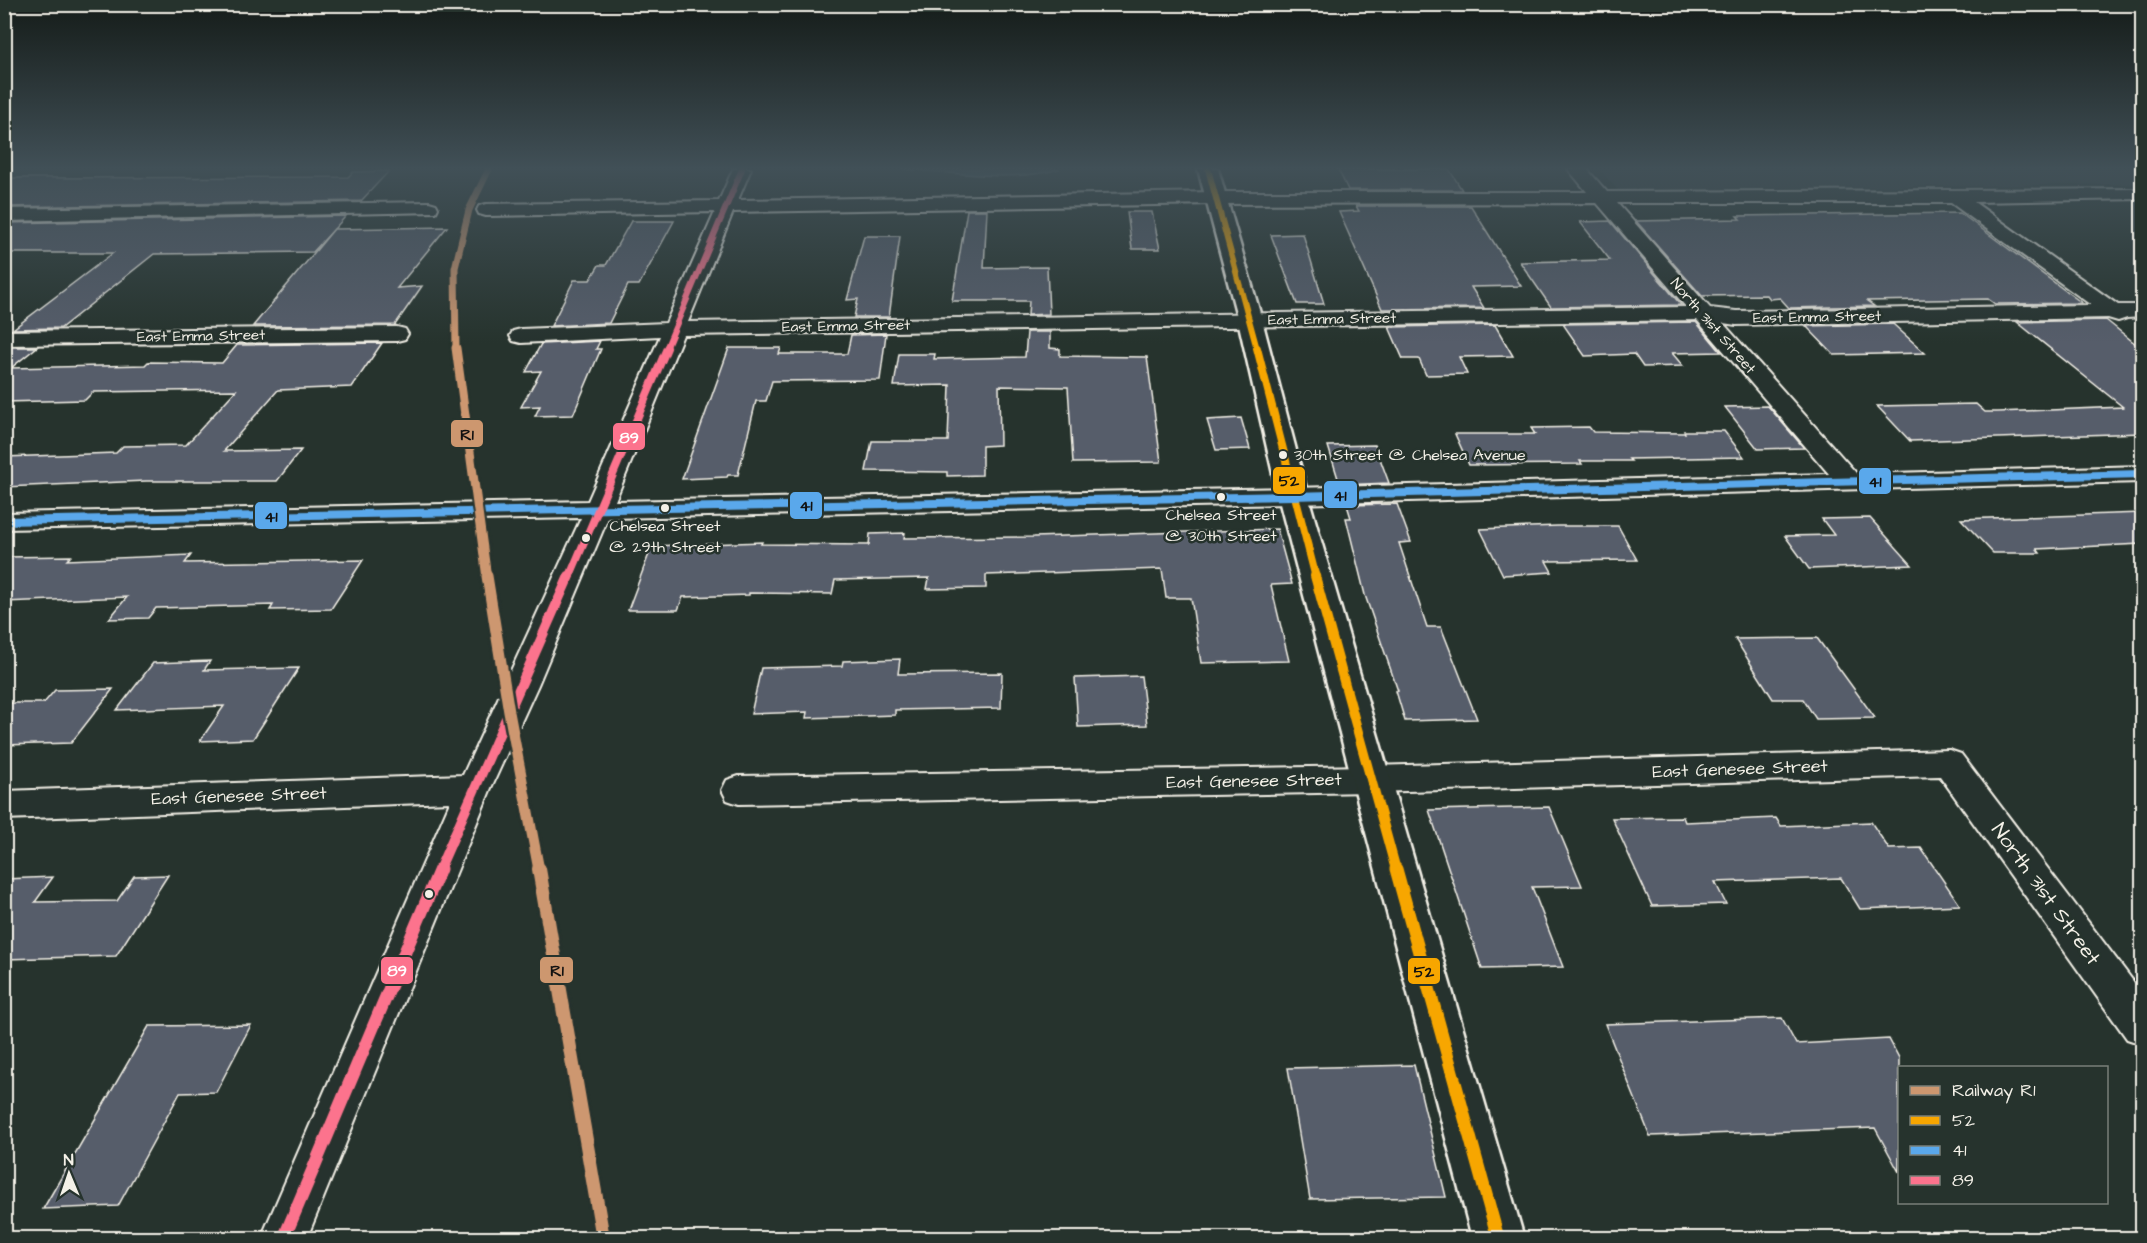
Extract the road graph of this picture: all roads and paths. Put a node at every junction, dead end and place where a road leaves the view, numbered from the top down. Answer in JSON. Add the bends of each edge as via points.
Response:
{"nodes":[{"id":1,"x":718,"y":227,"type":"edge"},
{"id":2,"x":1223,"y":227,"type":"edge"},
{"id":3,"x":1627,"y":227,"type":"edge"},
{"id":4,"x":1996,"y":227,"type":"edge"},
{"id":5,"x":2142,"y":311,"type":"edge"},
{"id":6,"x":2114,"y":312,"type":"junction"},
{"id":7,"x":1702,"y":313,"type":"junction"},
{"id":8,"x":1250,"y":320,"type":"junction"},
{"id":9,"x":673,"y":329,"type":"junction"},
{"id":10,"x":2142,"y":332,"type":"edge"},
{"id":11,"x":397,"y":334,"type":"dead end"},
{"id":12,"x":521,"y":336,"type":"dead end"},
{"id":13,"x":4,"y":338,"type":"edge"},
{"id":14,"x":2142,"y":474,"type":"edge"},
{"id":15,"x":1850,"y":482,"type":"junction"},
{"id":16,"x":1293,"y":496,"type":"junction"},
{"id":17,"x":598,"y":510,"type":"junction"},
{"id":18,"x":4,"y":520,"type":"edge"},
{"id":19,"x":1950,"y":763,"type":"joint"},
{"id":20,"x":1371,"y":779,"type":"junction"},
{"id":21,"x":474,"y":788,"type":"junction"},
{"id":22,"x":739,"y":790,"type":"dead end"},
{"id":23,"x":4,"y":805,"type":"edge"},
{"id":24,"x":2142,"y":1025,"type":"edge"},
{"id":25,"x":284,"y":1239,"type":"edge"},
{"id":26,"x":1498,"y":1239,"type":"edge"}],
"edges":[{"from":1,"to":9,"type":"street"},
{"from":2,"to":8,"type":"street"},
{"from":3,"to":7,"type":"street","name":"North 31st Street"},
{"from":4,"to":6,"type":"street"},
{"from":5,"to":6,"type":"street","name":"East Emma Street"},
{"from":6,"to":7,"type":"street","name":"East Emma Street","via":[[1736,318]]},
{"from":6,"to":10,"type":"street"},
{"from":7,"to":8,"type":"street","name":"East Emma Street"},
{"from":7,"to":15,"type":"street","name":"North 31st Street"},
{"from":8,"to":9,"type":"street","name":"East Emma Street"},
{"from":8,"to":16,"type":"street"},
{"from":9,"to":12,"type":"street","name":"East Emma Street"},
{"from":9,"to":17,"type":"street"},
{"from":11,"to":13,"type":"street","name":"East Emma Street"},
{"from":14,"to":15,"type":"street"},
{"from":15,"to":16,"type":"street"},
{"from":16,"to":17,"type":"street"},
{"from":16,"to":20,"type":"street"},
{"from":17,"to":18,"type":"street"},
{"from":17,"to":21,"type":"street"},
{"from":19,"to":20,"type":"street","name":"East Genesee Street"},
{"from":19,"to":24,"type":"street","name":"North 31st Street"},
{"from":20,"to":22,"type":"street","name":"East Genesee Street"},
{"from":20,"to":26,"type":"street"},
{"from":21,"to":23,"type":"street","name":"East Genesee Street"},
{"from":21,"to":25,"type":"street"}]}
